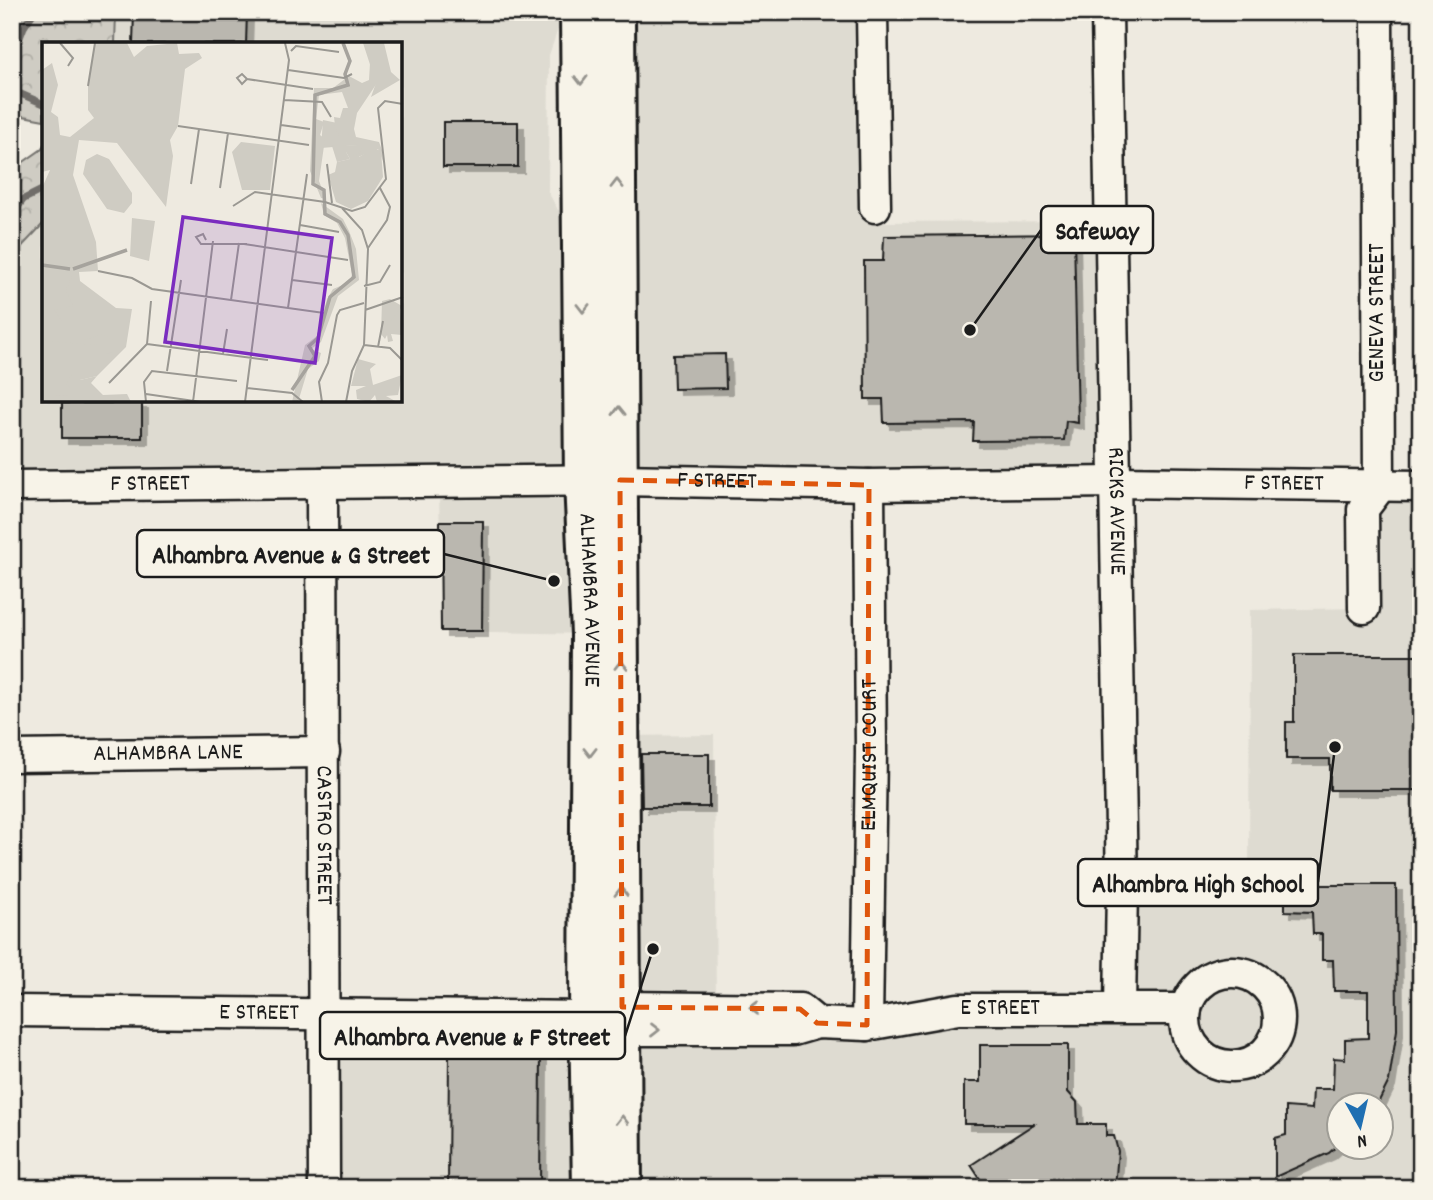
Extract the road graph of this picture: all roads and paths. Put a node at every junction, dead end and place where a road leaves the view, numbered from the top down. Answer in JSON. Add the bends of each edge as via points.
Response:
{"nodes":[{"id":1,"x":580,"y":12,"type":"edge"},
{"id":2,"x":615,"y":12,"type":"edge"},
{"id":3,"x":872,"y":12,"type":"edge"},
{"id":4,"x":1107,"y":12,"type":"edge"},
{"id":5,"x":1377,"y":12,"type":"edge"},
{"id":6,"x":875,"y":207,"type":"dead end"},
{"id":7,"x":602,"y":481,"type":"junction"},
{"id":8,"x":1116,"y":482,"type":"junction"},
{"id":9,"x":322,"y":483,"type":"junction"},
{"id":10,"x":869,"y":485,"type":"junction"},
{"id":11,"x":12,"y":486,"type":"edge"},
{"id":12,"x":1421,"y":486,"type":"edge"},
{"id":13,"x":1378,"y":488,"type":"junction"},
{"id":14,"x":1364,"y":608,"type":"dead end"},
{"id":15,"x":324,"y":752,"type":"junction"},
{"id":16,"x":12,"y":756,"type":"edge"},
{"id":17,"x":1120,"y":1008,"type":"junction"},
{"id":18,"x":1186,"y":1009,"type":"dead end"},
{"id":19,"x":12,"y":1011,"type":"edge"},
{"id":20,"x":324,"y":1014,"type":"junction"},
{"id":21,"x":611,"y":1018,"type":"junction"},
{"id":22,"x":867,"y":1025,"type":"junction"},
{"id":23,"x":324,"y":1188,"type":"edge"},
{"id":24,"x":592,"y":1188,"type":"edge"},
{"id":25,"x":622,"y":1188,"type":"edge"}],
"edges":[{"from":1,"to":7,"type":"main road","name":"ALHAMBRA AVENUE","one_way":true},
{"from":7,"to":2,"type":"main road","name":"ALHAMBRA AVENUE","one_way":true},
{"from":3,"to":6,"type":"street"},
{"from":4,"to":8,"type":"street","name":"RICKS AVENUE"},
{"from":5,"to":13,"type":"street","name":"GENEVA STREET"},
{"from":7,"to":9,"type":"street","name":"F STREET"},
{"from":7,"to":10,"type":"street","name":"F STREET"},
{"from":7,"to":21,"type":"main road","name":"ALHAMBRA AVENUE"},
{"from":8,"to":10,"type":"street","name":"F STREET"},
{"from":8,"to":13,"type":"street","name":"F STREET"},
{"from":8,"to":17,"type":"street","name":"RICKS AVENUE"},
{"from":9,"to":11,"type":"street","name":"F STREET"},
{"from":9,"to":15,"type":"street","name":"CASTRO STREET"},
{"from":10,"to":22,"type":"street","name":"ELMQUIST COURT"},
{"from":12,"to":13,"type":"street","name":"F STREET"},
{"from":13,"to":14,"type":"street","name":"GENEVA STREET","via":[[1363,509]]},
{"from":15,"to":16,"type":"street","name":"ALHAMBRA LANE"},
{"from":15,"to":20,"type":"street","name":"CASTRO STREET"},
{"from":17,"to":18,"type":"street","name":"E STREET"},
{"from":17,"to":22,"type":"street","name":"E STREET","via":[[958,1009]]},
{"from":19,"to":20,"type":"street","name":"E STREET"},
{"from":20,"to":21,"type":"street","name":"E STREET"},
{"from":20,"to":23,"type":"street","name":"CASTRO STREET"},
{"from":21,"to":22,"type":"street","name":"E STREET","via":[[694,1018],[800,1009],[817,1023]]},
{"from":21,"to":24,"type":"main road","name":"ALHAMBRA AVENUE"},
{"from":25,"to":21,"type":"main road","name":"ALHAMBRA AVENUE","one_way":true}]}
